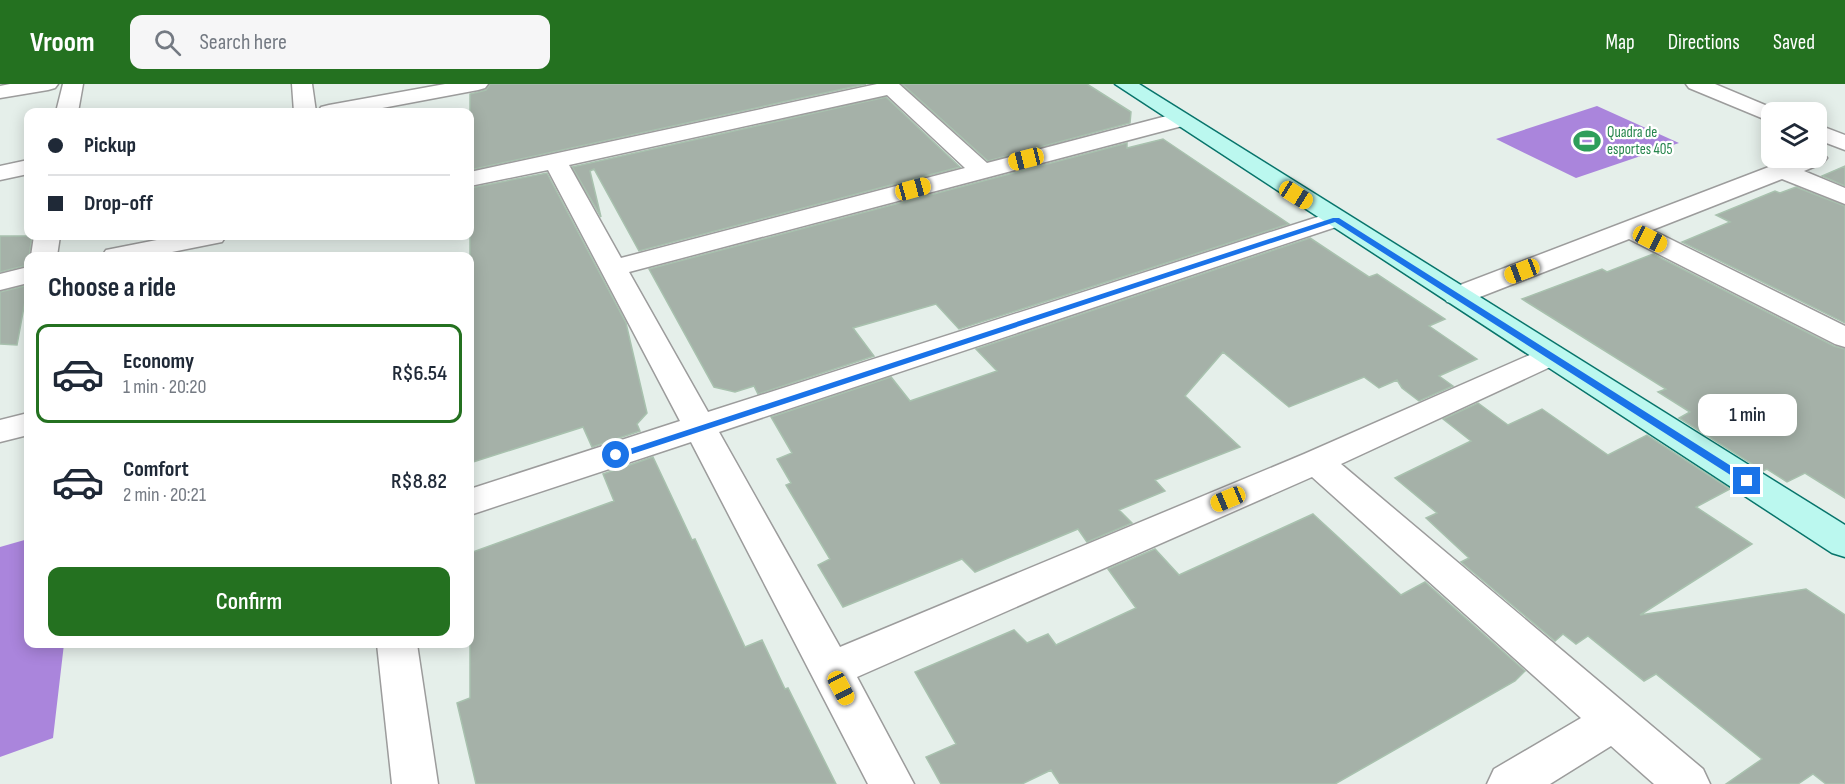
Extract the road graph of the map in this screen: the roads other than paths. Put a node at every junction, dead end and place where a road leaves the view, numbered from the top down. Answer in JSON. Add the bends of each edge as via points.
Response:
{"nodes":[{"id":1,"x":48,"y":84,"type":"edge"},
{"id":2,"x":73,"y":84,"type":"edge"},
{"id":3,"x":302,"y":84,"type":"edge"},
{"id":4,"x":478,"y":84,"type":"edge"},
{"id":5,"x":1125,"y":84,"type":"edge"},
{"id":6,"x":1696,"y":84,"type":"edge"},
{"id":7,"x":889,"y":86,"type":"edge"},
{"id":8,"x":0,"y":92,"type":"edge"},
{"id":9,"x":68,"y":108,"type":"edge"},
{"id":10,"x":305,"y":108,"type":"edge"},
{"id":11,"x":350,"y":108,"type":"edge"},
{"id":12,"x":1761,"y":110,"type":"edge"},
{"id":13,"x":1178,"y":120,"type":"junction"},
{"id":14,"x":1827,"y":136,"type":"edge"},
{"id":15,"x":1845,"y":144,"type":"edge"},
{"id":16,"x":1827,"y":152,"type":"edge"},
{"id":17,"x":555,"y":161,"type":"junction"},
{"id":18,"x":24,"y":168,"type":"edge"},
{"id":19,"x":1787,"y":168,"type":"edge"},
{"id":20,"x":1782,"y":170,"type":"junction"},
{"id":21,"x":982,"y":171,"type":"junction"},
{"id":22,"x":0,"y":173,"type":"edge"},
{"id":23,"x":474,"y":179,"type":"edge"},
{"id":24,"x":1845,"y":197,"type":"edge"},
{"id":25,"x":1336,"y":219,"type":"junction"},
{"id":26,"x":1630,"y":229,"type":"junction"},
{"id":27,"x":193,"y":240,"type":"edge"},
{"id":28,"x":135,"y":252,"type":"edge"},
{"id":29,"x":613,"y":268,"type":"junction"},
{"id":30,"x":24,"y":276,"type":"edge"},
{"id":31,"x":0,"y":282,"type":"edge"},
{"id":32,"x":1457,"y":296,"type":"junction"},
{"id":33,"x":1845,"y":338,"type":"edge"},
{"id":34,"x":1550,"y":355,"type":"junction"},
{"id":35,"x":24,"y":425,"type":"edge"},
{"id":36,"x":700,"y":429,"type":"junction"},
{"id":37,"x":0,"y":431,"type":"edge"},
{"id":38,"x":1316,"y":462,"type":"junction"},
{"id":39,"x":474,"y":501,"type":"edge"},
{"id":40,"x":1845,"y":543,"type":"edge"},
{"id":41,"x":398,"y":648,"type":"edge"},
{"id":42,"x":831,"y":669,"type":"junction"},
{"id":43,"x":1614,"y":721,"type":"junction"},
{"id":44,"x":415,"y":784,"type":"edge"},
{"id":45,"x":891,"y":784,"type":"edge"},
{"id":46,"x":1510,"y":784,"type":"edge"},
{"id":47,"x":1687,"y":784,"type":"edge"}],
"edges":[{"from":1,"to":8,"type":"street"},
{"from":2,"to":9,"type":"street"},
{"from":3,"to":10,"type":"street"},
{"from":4,"to":11,"type":"street"},
{"from":5,"to":13,"type":"street"},
{"from":6,"to":12,"type":"street"},
{"from":7,"to":17,"type":"street"},
{"from":7,"to":21,"type":"street"},
{"from":13,"to":21,"type":"street"},
{"from":13,"to":25,"type":"street"},
{"from":14,"to":15,"type":"street"},
{"from":15,"to":16,"type":"street"},
{"from":17,"to":23,"type":"street"},
{"from":17,"to":29,"type":"street"},
{"from":18,"to":22,"type":"street"},
{"from":19,"to":20,"type":"street"},
{"from":20,"to":24,"type":"street"},
{"from":20,"to":26,"type":"street"},
{"from":21,"to":29,"type":"street"},
{"from":25,"to":32,"type":"street"},
{"from":25,"to":36,"type":"street"},
{"from":26,"to":32,"type":"street"},
{"from":26,"to":33,"type":"street"},
{"from":27,"to":28,"type":"street"},
{"from":29,"to":36,"type":"street"},
{"from":30,"to":31,"type":"street"},
{"from":32,"to":34,"type":"street"},
{"from":34,"to":38,"type":"street"},
{"from":34,"to":40,"type":"street"},
{"from":35,"to":37,"type":"street"},
{"from":36,"to":39,"type":"street"},
{"from":36,"to":42,"type":"street"},
{"from":38,"to":42,"type":"street"},
{"from":38,"to":43,"type":"street"},
{"from":41,"to":44,"type":"street"},
{"from":42,"to":45,"type":"street"},
{"from":43,"to":46,"type":"street"},
{"from":43,"to":47,"type":"street"}]}
